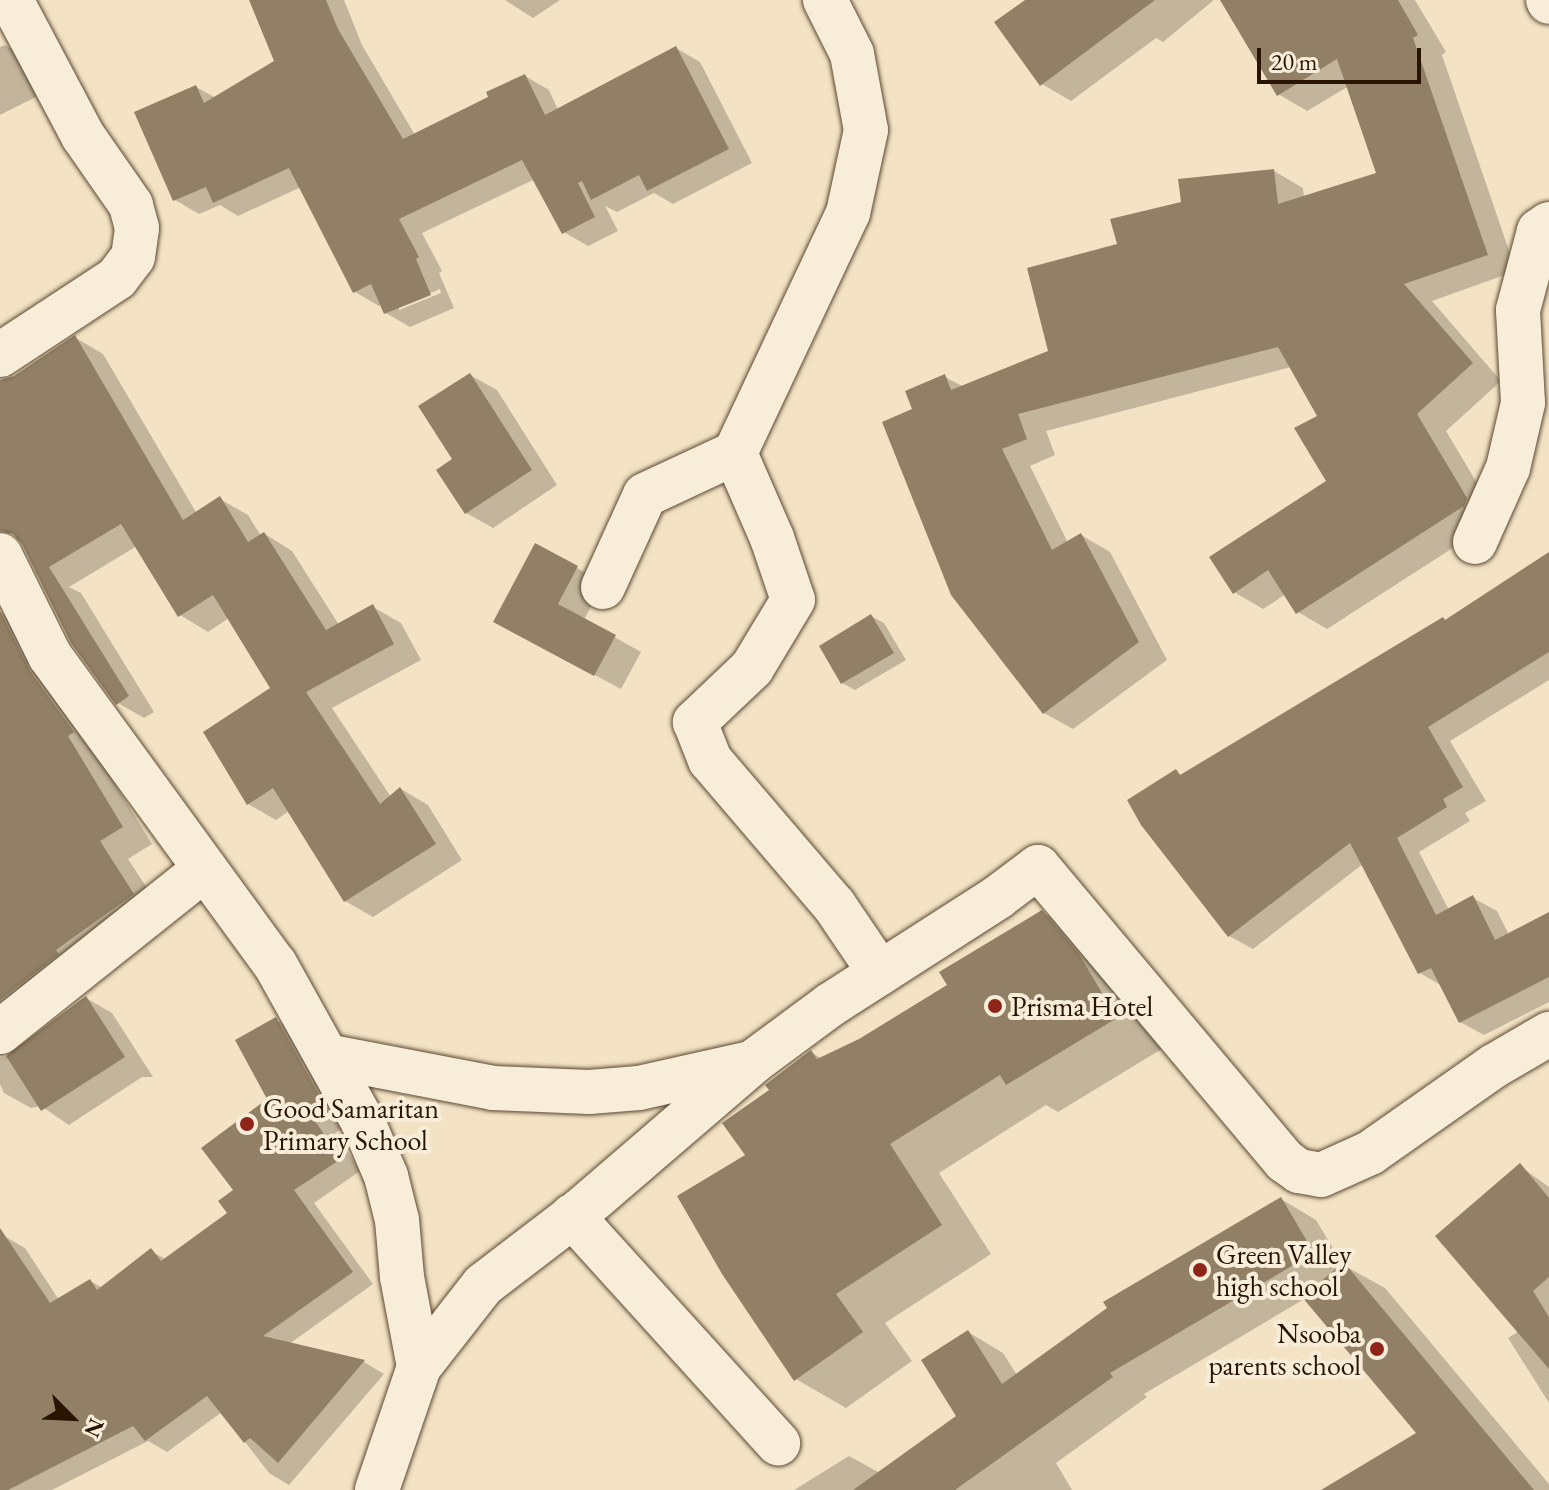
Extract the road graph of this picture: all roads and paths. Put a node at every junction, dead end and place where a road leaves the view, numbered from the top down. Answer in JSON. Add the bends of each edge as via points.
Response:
{"nodes":[{"id":1,"x":11,"y":0,"type":"edge"},
{"id":2,"x":825,"y":0,"type":"edge"},
{"id":3,"x":1549,"y":224,"type":"edge"},
{"id":4,"x":0,"y":355,"type":"edge"},
{"id":5,"x":735,"y":453,"type":"junction"},
{"id":6,"x":1475,"y":542,"type":"dead end"},
{"id":7,"x":0,"y":555,"type":"edge"},
{"id":8,"x":603,"y":587,"type":"dead end"},
{"id":9,"x":204,"y":870,"type":"junction"},
{"id":10,"x":880,"y":973,"type":"junction"},
{"id":11,"x":0,"y":1032,"type":"edge"},
{"id":12,"x":1549,"y":1034,"type":"edge"},
{"id":13,"x":327,"y":1056,"type":"junction"},
{"id":14,"x":753,"y":1062,"type":"junction"},
{"id":15,"x":572,"y":1216,"type":"junction"},
{"id":16,"x":419,"y":1367,"type":"junction"},
{"id":17,"x":778,"y":1443,"type":"dead end"},
{"id":18,"x":377,"y":1490,"type":"edge"}],
"edges":[{"from":1,"to":4,"type":"street","via":[[83,136],[131,205],[137,228],[133,257],[117,278]]},
{"from":2,"to":5,"type":"street","via":[[852,54],[866,130],[848,213]]},
{"from":3,"to":6,"type":"street","via":[[1539,231],[1518,310],[1523,403],[1508,468]]},
{"from":5,"to":8,"type":"street","via":[[645,495]]},
{"from":5,"to":10,"type":"street","via":[[793,600],[752,668],[695,722],[710,760],[834,905]]},
{"from":7,"to":9,"type":"street","via":[[50,656]]},
{"from":9,"to":11,"type":"street"},
{"from":9,"to":13,"type":"street","via":[[275,964]]},
{"from":10,"to":12,"type":"street","via":[[1038,867],[1285,1161],[1299,1171],[1321,1175],[1370,1153]]},
{"from":10,"to":14,"type":"street"},
{"from":13,"to":14,"type":"street","via":[[493,1088],[589,1092],[639,1088]]},
{"from":13,"to":16,"type":"street","via":[[386,1176]]},
{"from":14,"to":15,"type":"street"},
{"from":15,"to":16,"type":"street","via":[[483,1285]]},
{"from":15,"to":17,"type":"street"},
{"from":16,"to":18,"type":"street"}]}
